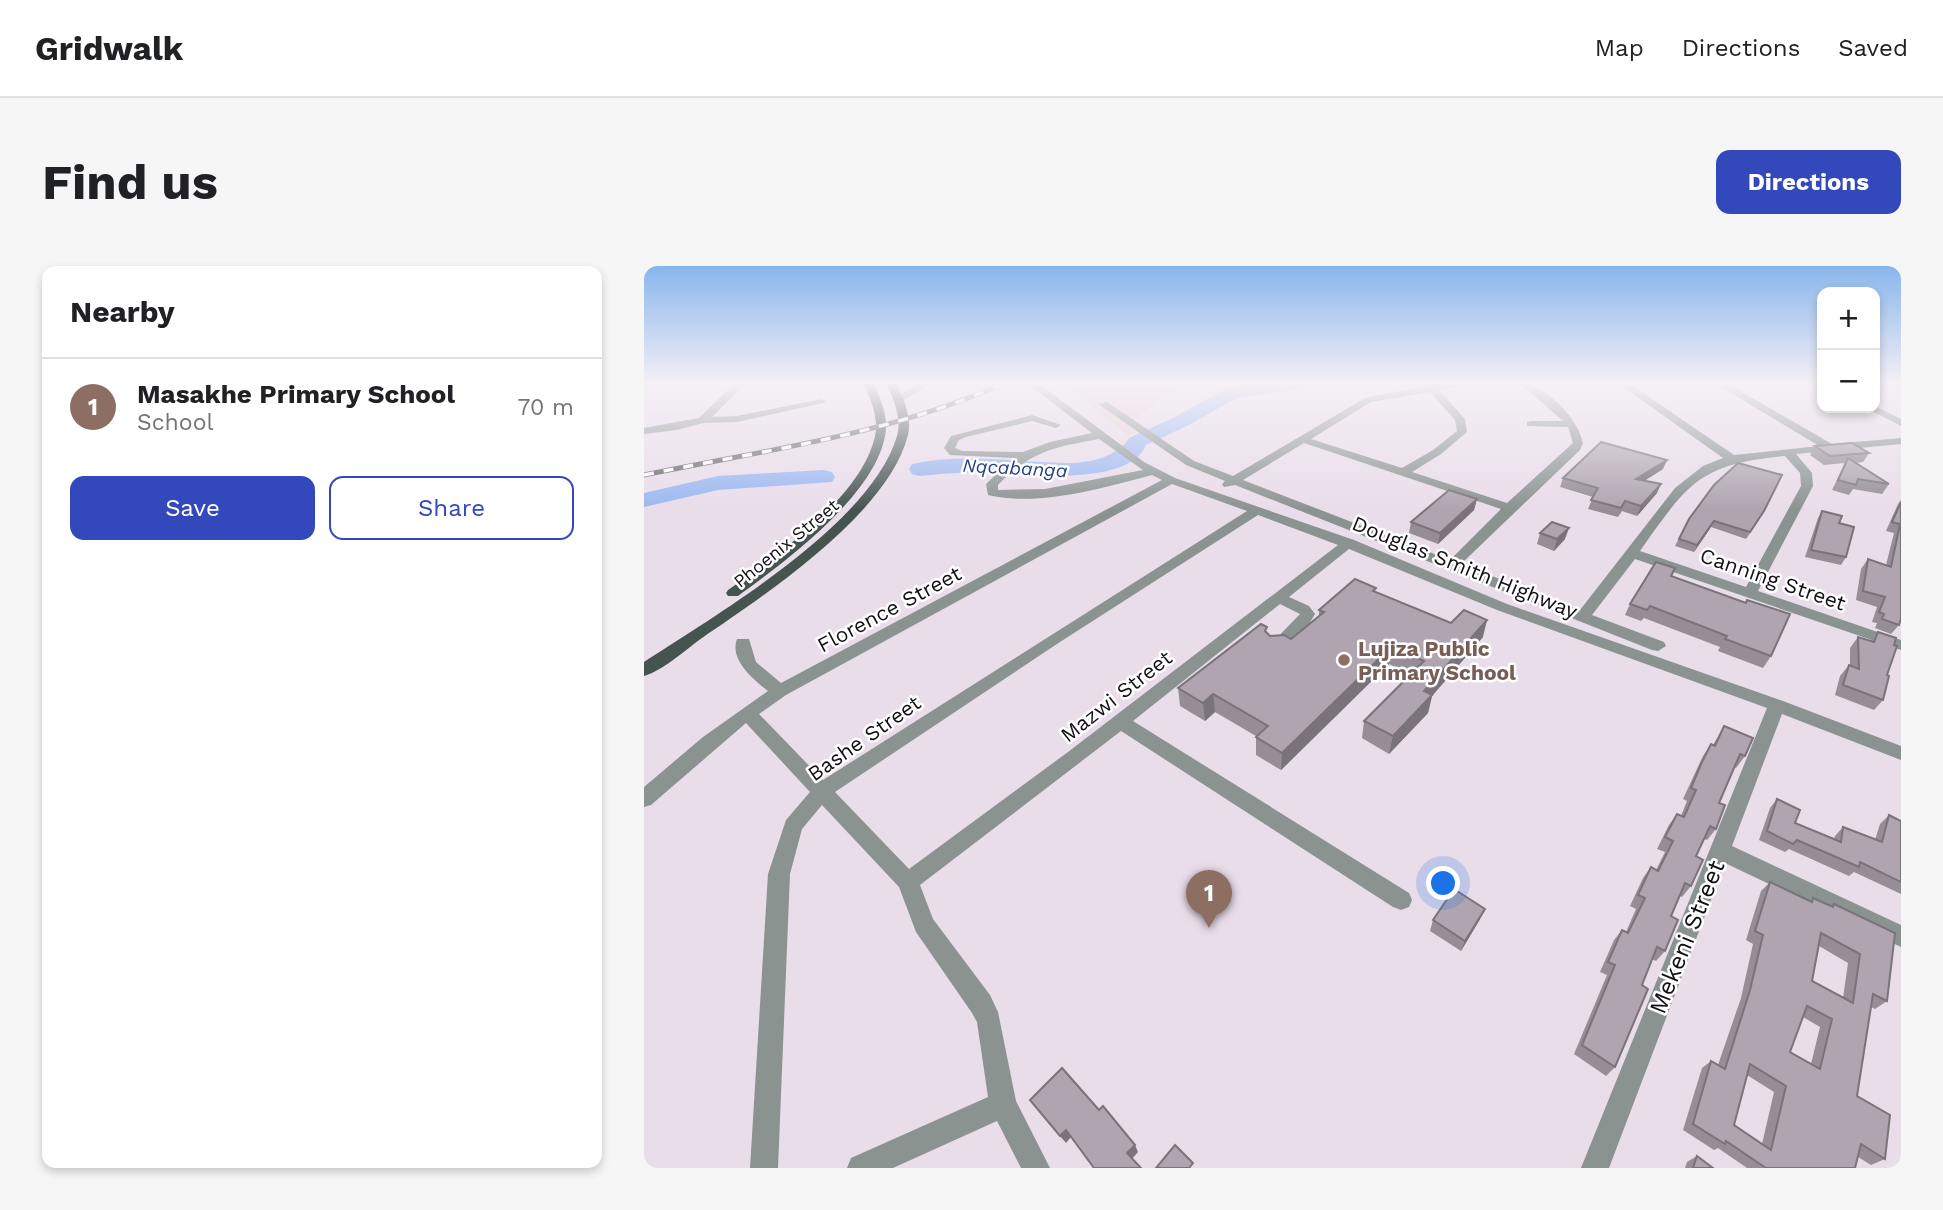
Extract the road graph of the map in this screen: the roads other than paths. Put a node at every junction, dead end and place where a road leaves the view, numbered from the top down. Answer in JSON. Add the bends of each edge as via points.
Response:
{"nodes":[{"id":1,"x":680,"y":426,"type":"edge"},
{"id":2,"x":880,"y":426,"type":"edge"},
{"id":3,"x":903,"y":426,"type":"edge"},
{"id":4,"x":1000,"y":426,"type":"edge"},
{"id":5,"x":1056,"y":426,"type":"edge"},
{"id":6,"x":1089,"y":426,"type":"edge"},
{"id":7,"x":1132,"y":426,"type":"edge"},
{"id":8,"x":1324,"y":426,"type":"edge"},
{"id":9,"x":1463,"y":426,"type":"edge"},
{"id":10,"x":1572,"y":426,"type":"edge"},
{"id":11,"x":1685,"y":426,"type":"edge"},
{"id":12,"x":1793,"y":426,"type":"edge"},
{"id":13,"x":644,"y":431,"type":"edge"},
{"id":14,"x":1075,"y":439,"type":"junction"},
{"id":15,"x":1105,"y":439,"type":"junction"},
{"id":16,"x":1302,"y":439,"type":"junction"},
{"id":17,"x":1901,"y":441,"type":"edge"},
{"id":18,"x":1884,"y":443,"type":"junction"},
{"id":19,"x":1832,"y":449,"type":"junction"},
{"id":20,"x":1789,"y":453,"type":"junction"},
{"id":21,"x":1901,"y":455,"type":"edge"},
{"id":22,"x":1019,"y":456,"type":"junction"},
{"id":23,"x":1732,"y":459,"type":"junction"},
{"id":24,"x":1152,"y":471,"type":"junction"},
{"id":25,"x":1402,"y":472,"type":"junction"},
{"id":26,"x":1171,"y":480,"type":"junction"},
{"id":27,"x":1234,"y":481,"type":"junction"},
{"id":28,"x":1211,"y":494,"type":"junction"},
{"id":29,"x":1509,"y":508,"type":"junction"},
{"id":30,"x":1258,"y":509,"type":"junction"},
{"id":31,"x":1349,"y":543,"type":"junction"},
{"id":32,"x":1632,"y":553,"type":"junction"},
{"id":33,"x":1452,"y":565,"type":"junction"},
{"id":34,"x":1750,"y":592,"type":"junction"},
{"id":35,"x":1279,"y":598,"type":"junction"},
{"id":36,"x":717,"y":612,"type":"junction"},
{"id":37,"x":1583,"y":617,"type":"junction"},
{"id":38,"x":743,"y":643,"type":"dead end"},
{"id":39,"x":1901,"y":645,"type":"edge"},
{"id":40,"x":1658,"y":646,"type":"dead end"},
{"id":41,"x":1276,"y":647,"type":"edge"},
{"id":42,"x":644,"y":655,"type":"edge"},
{"id":43,"x":644,"y":670,"type":"edge"},
{"id":44,"x":780,"y":691,"type":"junction"},
{"id":45,"x":1777,"y":705,"type":"junction"},
{"id":46,"x":747,"y":713,"type":"junction"},
{"id":47,"x":1120,"y":722,"type":"junction"},
{"id":48,"x":1901,"y":753,"type":"edge"},
{"id":49,"x":822,"y":790,"type":"junction"},
{"id":50,"x":644,"y":799,"type":"edge"},
{"id":51,"x":1721,"y":851,"type":"junction"},
{"id":52,"x":908,"y":882,"type":"junction"},
{"id":53,"x":1401,"y":900,"type":"dead end"},
{"id":54,"x":1901,"y":936,"type":"edge"},
{"id":55,"x":1003,"y":1104,"type":"junction"},
{"id":56,"x":764,"y":1168,"type":"edge"},
{"id":57,"x":861,"y":1168,"type":"edge"},
{"id":58,"x":1035,"y":1168,"type":"edge"},
{"id":59,"x":1595,"y":1168,"type":"edge"}],
"edges":[{"from":1,"to":13,"type":"street"},
{"from":2,"to":36,"type":"main road","name":"Phoenix Street","via":[[880,438],[865,470],[835,508]]},
{"from":3,"to":36,"type":"main road","name":"Phoenix Street","via":[[888,470],[840,526]]},
{"from":4,"to":22,"type":"street","via":[[962,435],[949,448],[962,454]]},
{"from":5,"to":14,"type":"street","via":[[1056,433]]},
{"from":6,"to":15,"type":"street","name":"Douglas Smith Highway"},
{"from":7,"to":27,"type":"street","via":[[1190,463]]},
{"from":8,"to":16,"type":"street"},
{"from":9,"to":25,"type":"street","via":[[1437,452]]},
{"from":10,"to":29,"type":"street","via":[[1578,436],[1574,450]]},
{"from":11,"to":23,"type":"street"},
{"from":12,"to":19,"type":"street"},
{"from":14,"to":15,"type":"street"},
{"from":14,"to":22,"type":"street"},
{"from":15,"to":24,"type":"street","name":"Douglas Smith Highway"},
{"from":16,"to":25,"type":"street"},
{"from":16,"to":27,"type":"street"},
{"from":17,"to":18,"type":"street"},
{"from":18,"to":19,"type":"street"},
{"from":18,"to":21,"type":"street"},
{"from":19,"to":20,"type":"street"},
{"from":20,"to":23,"type":"street"},
{"from":20,"to":34,"type":"street","via":[[1807,473],[1807,486]]},
{"from":22,"to":24,"type":"street","via":[[990,488],[996,494],[1092,485]]},
{"from":23,"to":32,"type":"street","via":[[1683,485]]},
{"from":24,"to":26,"type":"street","name":"Douglas Smith Highway"},
{"from":25,"to":29,"type":"street"},
{"from":26,"to":28,"type":"street","name":"Douglas Smith Highway"},
{"from":26,"to":44,"type":"street","name":"Florence Street"},
{"from":27,"to":28,"type":"street"},
{"from":27,"to":33,"type":"street"},
{"from":28,"to":30,"type":"street","name":"Douglas Smith Highway"},
{"from":29,"to":33,"type":"street"},
{"from":30,"to":31,"type":"street","name":"Douglas Smith Highway"},
{"from":30,"to":49,"type":"street","name":"Bashe Street"},
{"from":31,"to":35,"type":"street","name":"Mazwi Street"},
{"from":31,"to":45,"type":"street","name":"Douglas Smith Highway","via":[[1502,607]]},
{"from":32,"to":34,"type":"street","name":"Canning Street"},
{"from":32,"to":37,"type":"street"},
{"from":33,"to":37,"type":"street"},
{"from":34,"to":39,"type":"street","name":"Canning Street"},
{"from":35,"to":41,"type":"street","via":[[1308,614]]},
{"from":35,"to":47,"type":"street","name":"Mazwi Street"},
{"from":36,"to":42,"type":"main road"},
{"from":36,"to":43,"type":"main road"},
{"from":37,"to":40,"type":"street"},
{"from":38,"to":44,"type":"street","via":[[750,668]]},
{"from":44,"to":46,"type":"street","name":"Florence Street"},
{"from":45,"to":48,"type":"street","name":"Douglas Smith Highway"},
{"from":45,"to":51,"type":"street","name":"Mekeni Street"},
{"from":46,"to":49,"type":"street"},
{"from":46,"to":50,"type":"street","name":"Florence Street"},
{"from":47,"to":52,"type":"street","name":"Mazwi Street"},
{"from":47,"to":53,"type":"street"},
{"from":49,"to":52,"type":"street"},
{"from":49,"to":56,"type":"street","name":"Bashe Street","via":[[793,826],[779,874]]},
{"from":51,"to":54,"type":"street"},
{"from":51,"to":59,"type":"street","name":"Mekeni Street"},
{"from":52,"to":55,"type":"street","via":[[924,925],[989,1021]]},
{"from":55,"to":57,"type":"street"},
{"from":55,"to":58,"type":"street"}]}
